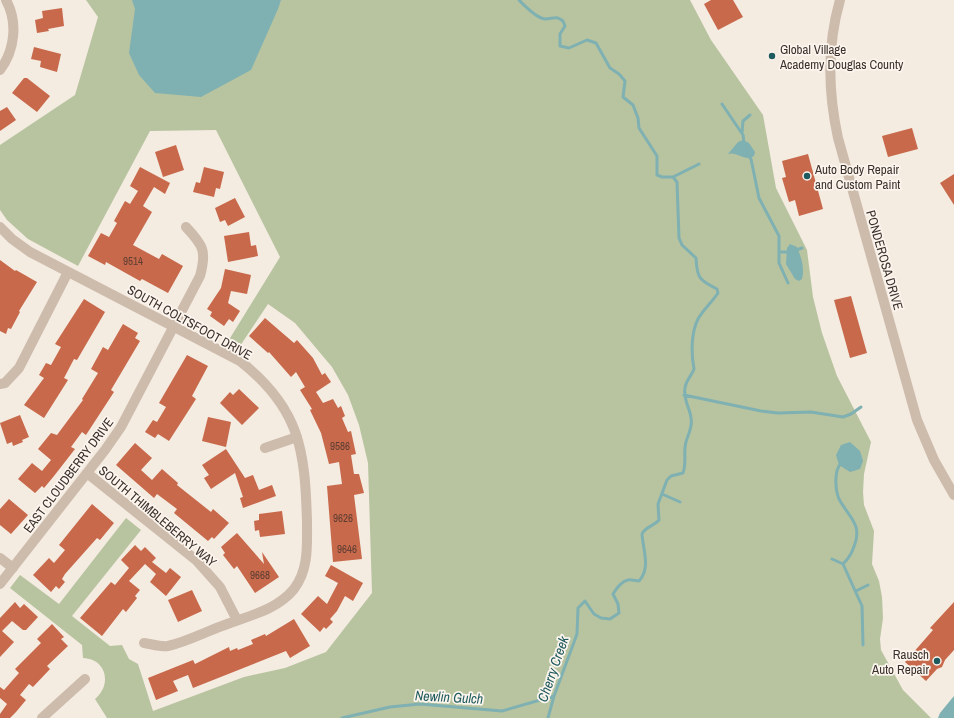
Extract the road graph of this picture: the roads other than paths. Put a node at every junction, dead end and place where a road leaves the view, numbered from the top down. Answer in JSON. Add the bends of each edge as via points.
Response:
{"nodes":[{"id":1,"x":6,"y":0,"type":"edge"},
{"id":2,"x":840,"y":0,"type":"edge"},
{"id":3,"x":0,"y":70,"type":"edge"},
{"id":4,"x":0,"y":227,"type":"edge"},
{"id":5,"x":186,"y":227,"type":"dead end"},
{"id":6,"x":68,"y":272,"type":"junction"},
{"id":7,"x":174,"y":326,"type":"junction"},
{"id":8,"x":0,"y":384,"type":"edge"},
{"id":9,"x":298,"y":437,"type":"junction"},
{"id":10,"x":265,"y":448,"type":"dead end"},
{"id":11,"x":87,"y":473,"type":"junction"},
{"id":12,"x":954,"y":495,"type":"edge"},
{"id":13,"x":0,"y":558,"type":"edge"},
{"id":14,"x":12,"y":568,"type":"junction"},
{"id":15,"x":0,"y":584,"type":"edge"},
{"id":16,"x":237,"y":620,"type":"junction"},
{"id":17,"x":144,"y":643,"type":"dead end"},
{"id":18,"x":85,"y":679,"type":"dead end"},
{"id":19,"x":42,"y":718,"type":"edge"}],
"edges":[{"from":1,"to":3,"type":"street","via":[[12,17],[13,38],[8,56]]},
{"from":2,"to":12,"type":"street","name":"PONDEROSA DRIVE","via":[[830,64],[832,104],[838,138],[917,420],[934,460]]},
{"from":4,"to":6,"type":"street","name":"SOUTH COLTSFOOT DRIVE","via":[[23,248]]},
{"from":5,"to":7,"type":"street","name":"EAST CLOUDBERRY DRIVE","via":[[202,246],[202,268]]},
{"from":6,"to":7,"type":"street","name":"SOUTH COLTSFOOT DRIVE"},
{"from":6,"to":8,"type":"street","via":[[18,368],[5,383]]},
{"from":7,"to":9,"type":"street","name":"SOUTH COLTSFOOT DRIVE","via":[[240,361],[250,369],[278,400]]},
{"from":7,"to":11,"type":"street","name":"EAST CLOUDBERRY DRIVE","via":[[121,427]]},
{"from":9,"to":10,"type":"street"},
{"from":9,"to":16,"type":"street","name":"SOUTH COLTSFOOT DRIVE","via":[[306,483],[307,551],[304,570],[297,584],[282,600],[265,610]]},
{"from":11,"to":14,"type":"street","name":"EAST CLOUDBERRY DRIVE"},
{"from":11,"to":16,"type":"street","name":"SOUTH THIMBLEBERRY WAY","via":[[196,560],[220,587]]},
{"from":13,"to":14,"type":"street"},
{"from":14,"to":15,"type":"street","name":"EAST CLOUDBERRY DRIVE"},
{"from":16,"to":17,"type":"street","name":"SOUTH COLTSFOOT DRIVE","via":[[167,646]]},
{"from":18,"to":19,"type":"street"}]}
